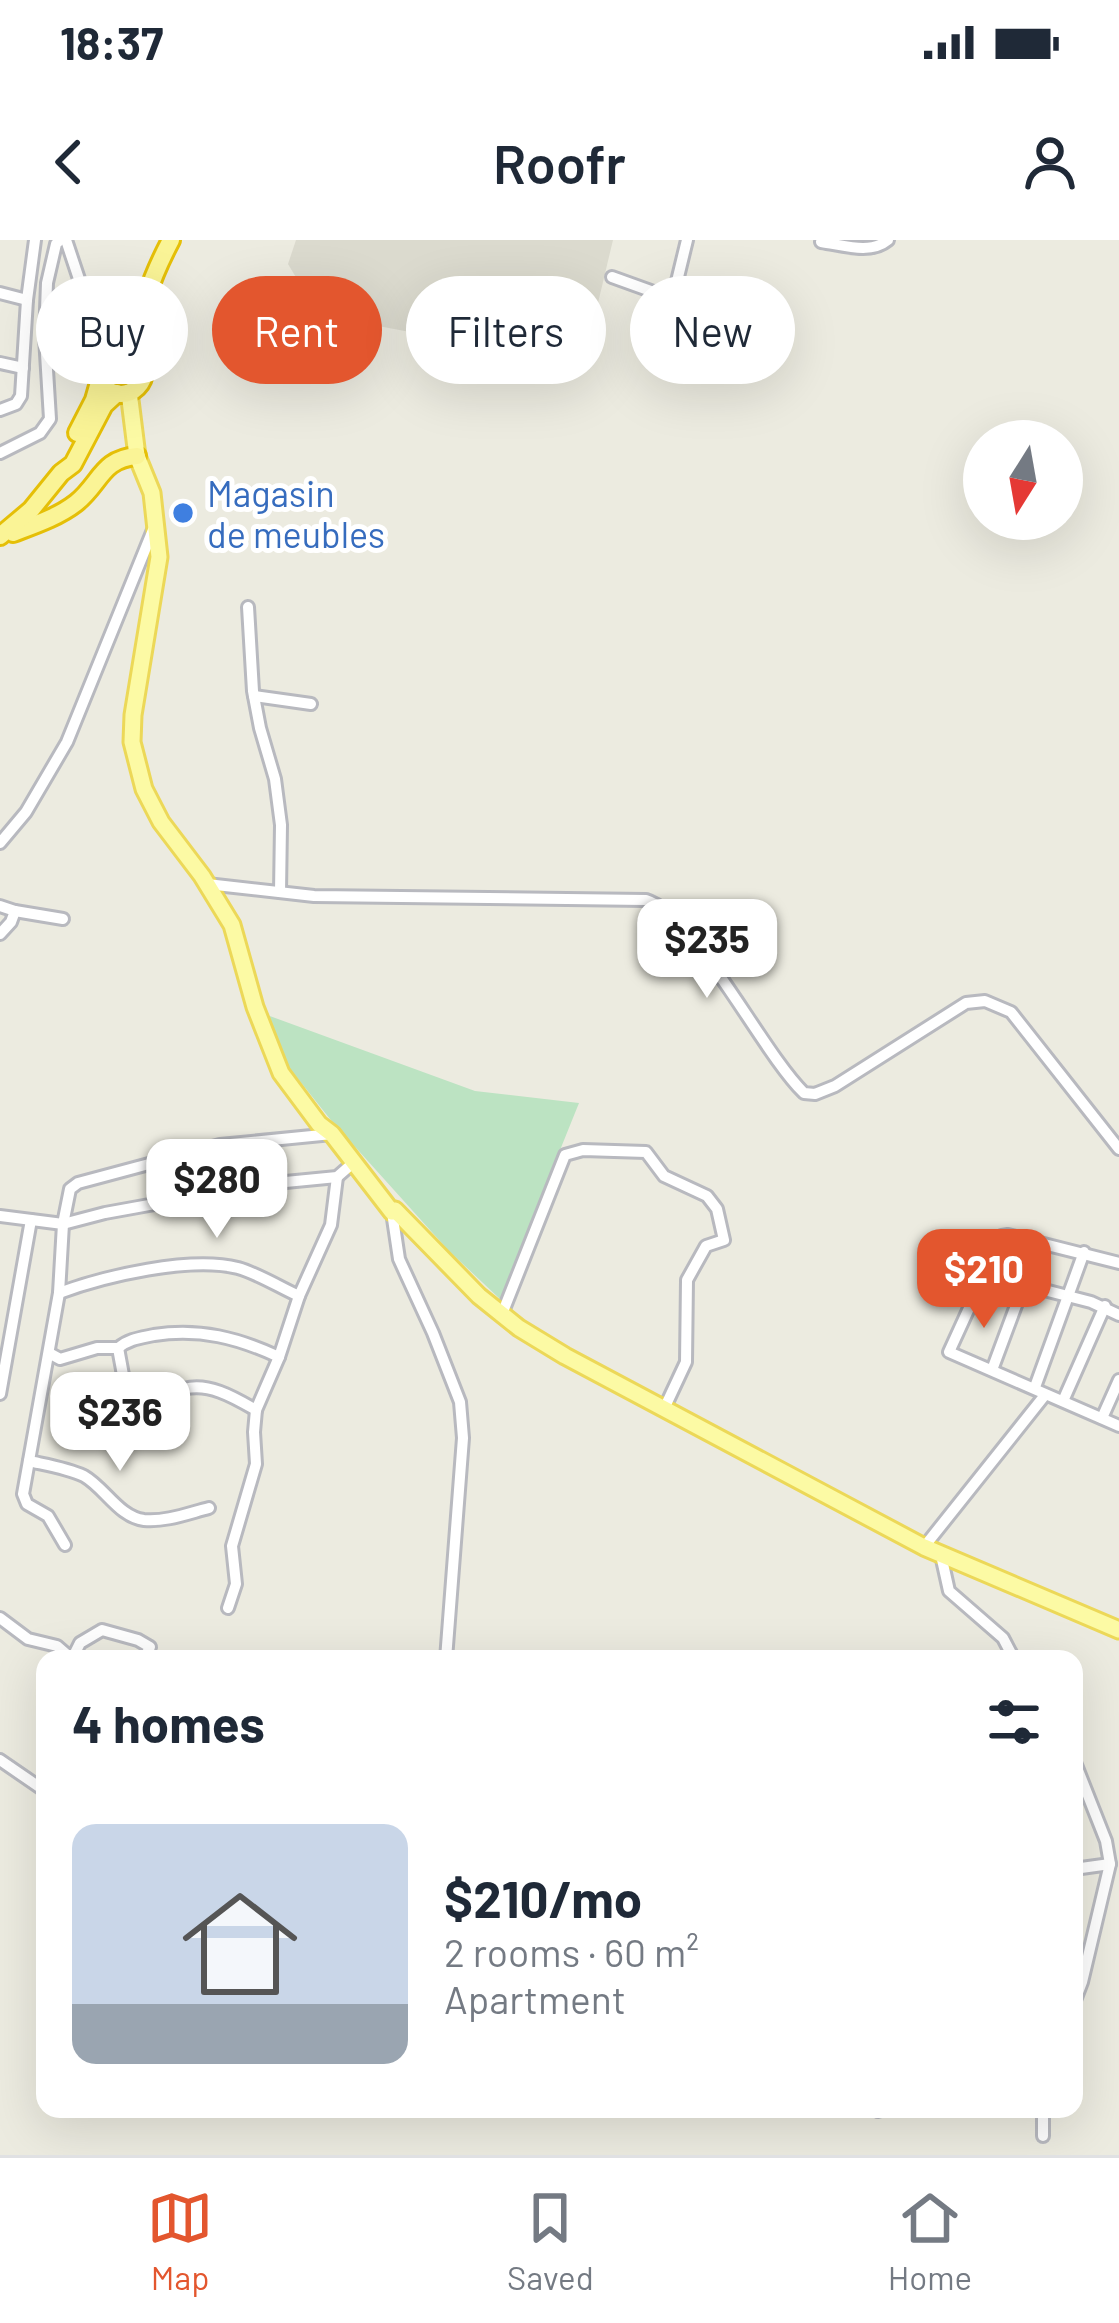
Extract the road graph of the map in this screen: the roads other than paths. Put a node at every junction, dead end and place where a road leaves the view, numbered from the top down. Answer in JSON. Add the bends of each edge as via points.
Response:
{"nodes":[{"id":1,"x":35,"y":240,"type":"edge"},
{"id":2,"x":66,"y":240,"type":"edge"},
{"id":3,"x":161,"y":240,"type":"edge"},
{"id":4,"x":171,"y":240,"type":"edge"},
{"id":5,"x":687,"y":240,"type":"edge"},
{"id":6,"x":888,"y":240,"type":"edge"},
{"id":7,"x":821,"y":242,"type":"edge"},
{"id":8,"x":82,"y":276,"type":"edge"},
{"id":9,"x":146,"y":276,"type":"edge"},
{"id":10,"x":153,"y":276,"type":"edge"},
{"id":11,"x":678,"y":276,"type":"edge"},
{"id":12,"x":612,"y":277,"type":"dead end"},
{"id":13,"x":630,"y":283,"type":"edge"},
{"id":14,"x":0,"y":293,"type":"edge"},
{"id":15,"x":27,"y":300,"type":"junction"},
{"id":16,"x":0,"y":364,"type":"edge"},
{"id":17,"x":23,"y":368,"type":"junction"},
{"id":18,"x":99,"y":384,"type":"edge"},
{"id":19,"x":103,"y":384,"type":"edge"},
{"id":20,"x":140,"y":384,"type":"edge"},
{"id":21,"x":123,"y":393,"type":"junction"},
{"id":22,"x":0,"y":410,"type":"edge"},
{"id":23,"x":0,"y":453,"type":"edge"},
{"id":24,"x":137,"y":456,"type":"junction"},
{"id":25,"x":61,"y":473,"type":"junction"},
{"id":26,"x":156,"y":521,"type":"junction"},
{"id":27,"x":0,"y":536,"type":"edge"},
{"id":28,"x":248,"y":608,"type":"dead end"},
{"id":29,"x":254,"y":696,"type":"junction"},
{"id":30,"x":311,"y":704,"type":"dead end"},
{"id":31,"x":0,"y":843,"type":"edge"},
{"id":32,"x":207,"y":884,"type":"junction"},
{"id":33,"x":280,"y":892,"type":"junction"},
{"id":34,"x":0,"y":906,"type":"edge"},
{"id":35,"x":15,"y":910,"type":"junction"},
{"id":36,"x":64,"y":919,"type":"dead end"},
{"id":37,"x":0,"y":934,"type":"edge"},
{"id":38,"x":332,"y":1134,"type":"junction"},
{"id":39,"x":1119,"y":1149,"type":"edge"},
{"id":40,"x":353,"y":1163,"type":"junction"},
{"id":41,"x":337,"y":1177,"type":"junction"},
{"id":42,"x":392,"y":1212,"type":"junction"},
{"id":43,"x":0,"y":1216,"type":"edge"},
{"id":44,"x":31,"y":1220,"type":"junction"},
{"id":45,"x":63,"y":1224,"type":"junction"},
{"id":46,"x":1084,"y":1252,"type":"junction"},
{"id":47,"x":1119,"y":1263,"type":"edge"},
{"id":48,"x":986,"y":1275,"type":"junction"},
{"id":49,"x":1024,"y":1284,"type":"junction"},
{"id":50,"x":59,"y":1293,"type":"junction"},
{"id":51,"x":1068,"y":1295,"type":"junction"},
{"id":52,"x":299,"y":1296,"type":"junction"},
{"id":53,"x":1105,"y":1306,"type":"junction"},
{"id":54,"x":502,"y":1314,"type":"junction"},
{"id":55,"x":1119,"y":1315,"type":"edge"},
{"id":56,"x":118,"y":1348,"type":"junction"},
{"id":57,"x":49,"y":1353,"type":"junction"},
{"id":58,"x":279,"y":1357,"type":"junction"},
{"id":59,"x":992,"y":1370,"type":"junction"},
{"id":60,"x":1119,"y":1380,"type":"edge"},
{"id":61,"x":1040,"y":1391,"type":"junction"},
{"id":62,"x":0,"y":1394,"type":"edge"},
{"id":63,"x":1063,"y":1401,"type":"junction"},
{"id":64,"x":664,"y":1409,"type":"junction"},
{"id":65,"x":256,"y":1410,"type":"junction"},
{"id":66,"x":1102,"y":1418,"type":"junction"},
{"id":67,"x":1119,"y":1426,"type":"edge"},
{"id":68,"x":29,"y":1461,"type":"junction"},
{"id":69,"x":209,"y":1508,"type":"dead end"},
{"id":70,"x":65,"y":1545,"type":"dead end"},
{"id":71,"x":924,"y":1547,"type":"junction"},
{"id":72,"x":941,"y":1555,"type":"junction"},
{"id":73,"x":228,"y":1608,"type":"dead end"},
{"id":74,"x":0,"y":1618,"type":"edge"},
{"id":75,"x":1119,"y":1630,"type":"edge"},
{"id":76,"x":62,"y":1650,"type":"edge"},
{"id":77,"x":76,"y":1650,"type":"edge"},
{"id":78,"x":148,"y":1650,"type":"edge"},
{"id":79,"x":447,"y":1650,"type":"edge"},
{"id":80,"x":1010,"y":1650,"type":"edge"},
{"id":81,"x":0,"y":1760,"type":"edge"},
{"id":82,"x":1083,"y":1782,"type":"edge"},
{"id":83,"x":36,"y":1785,"type":"edge"},
{"id":84,"x":1110,"y":1864,"type":"junction"},
{"id":85,"x":1083,"y":1867,"type":"edge"},
{"id":86,"x":1083,"y":1978,"type":"edge"},
{"id":87,"x":1043,"y":2118,"type":"edge"},
{"id":88,"x":1043,"y":2136,"type":"dead end"}],
"edges":[{"from":1,"to":15,"type":"street"},
{"from":2,"to":8,"type":"street"},
{"from":2,"to":23,"type":"street","via":[[56,244],[47,284],[50,419]]},
{"from":3,"to":9,"type":"highway"},
{"from":4,"to":10,"type":"highway"},
{"from":5,"to":11,"type":"street"},
{"from":6,"to":7,"type":"street","via":[[869,248]]},
{"from":12,"to":13,"type":"street"},
{"from":14,"to":15,"type":"street"},
{"from":15,"to":17,"type":"street"},
{"from":16,"to":17,"type":"street"},
{"from":17,"to":22,"type":"street","via":[[19,400]]},
{"from":18,"to":25,"type":"highway"},
{"from":19,"to":21,"type":"highway"},
{"from":20,"to":21,"type":"highway"},
{"from":21,"to":24,"type":"main road"},
{"from":21,"to":25,"type":"highway","via":[[104,405]]},
{"from":24,"to":26,"type":"main road"},
{"from":24,"to":27,"type":"highway","via":[[110,464],[55,517]]},
{"from":25,"to":27,"type":"highway"},
{"from":26,"to":31,"type":"street","via":[[67,742]]},
{"from":26,"to":32,"type":"main road","via":[[159,557],[132,742],[161,822]]},
{"from":28,"to":29,"type":"street"},
{"from":29,"to":30,"type":"street"},
{"from":29,"to":33,"type":"street","via":[[281,825]]},
{"from":32,"to":33,"type":"street"},
{"from":32,"to":38,"type":"main road","via":[[232,926],[281,1073]]},
{"from":33,"to":39,"type":"street","via":[[657,904],[808,1094],[835,1086],[966,1003],[985,1000],[1011,1012]]},
{"from":34,"to":35,"type":"street"},
{"from":35,"to":36,"type":"street"},
{"from":35,"to":37,"type":"street"},
{"from":38,"to":40,"type":"main road"},
{"from":38,"to":45,"type":"street","via":[[220,1145],[79,1183],[70,1189]]},
{"from":40,"to":41,"type":"street"},
{"from":40,"to":42,"type":"main road"},
{"from":41,"to":45,"type":"street"},
{"from":41,"to":52,"type":"street","via":[[331,1225]]},
{"from":42,"to":54,"type":"main road"},
{"from":42,"to":79,"type":"street","via":[[399,1259],[460,1402]]},
{"from":43,"to":44,"type":"street"},
{"from":44,"to":45,"type":"street"},
{"from":44,"to":62,"type":"street"},
{"from":45,"to":50,"type":"street"},
{"from":46,"to":47,"type":"street"},
{"from":46,"to":48,"type":"street","via":[[1008,1234]]},
{"from":46,"to":51,"type":"street"},
{"from":48,"to":49,"type":"street"},
{"from":48,"to":59,"type":"street","via":[[949,1352]]},
{"from":49,"to":51,"type":"street"},
{"from":49,"to":59,"type":"street"},
{"from":50,"to":52,"type":"street","via":[[115,1276],[220,1264]]},
{"from":50,"to":57,"type":"street"},
{"from":51,"to":53,"type":"street"},
{"from":51,"to":61,"type":"street"},
{"from":52,"to":58,"type":"street"},
{"from":53,"to":55,"type":"street"},
{"from":53,"to":63,"type":"street"},
{"from":54,"to":64,"type":"main road"},
{"from":54,"to":64,"type":"street","via":[[565,1156],[646,1152],[664,1176],[707,1196],[724,1240],[706,1246],[687,1280],[686,1362]]},
{"from":56,"to":57,"type":"street","via":[[60,1359]]},
{"from":56,"to":58,"type":"street","via":[[199,1332]]},
{"from":56,"to":65,"type":"street","via":[[128,1402],[202,1387]]},
{"from":57,"to":68,"type":"street"},
{"from":58,"to":65,"type":"street"},
{"from":59,"to":61,"type":"street"},
{"from":60,"to":66,"type":"street"},
{"from":61,"to":63,"type":"street"},
{"from":61,"to":71,"type":"street"},
{"from":63,"to":66,"type":"street"},
{"from":64,"to":71,"type":"main road"},
{"from":65,"to":73,"type":"street","via":[[256,1464],[232,1546],[236,1584]]},
{"from":66,"to":67,"type":"street"},
{"from":68,"to":69,"type":"street","via":[[83,1476],[142,1520]]},
{"from":68,"to":70,"type":"street","via":[[27,1504],[48,1516]]},
{"from":71,"to":72,"type":"main road"},
{"from":72,"to":75,"type":"main road"},
{"from":72,"to":80,"type":"street","via":[[949,1591]]},
{"from":74,"to":76,"type":"street"},
{"from":77,"to":78,"type":"street","via":[[102,1630]]},
{"from":81,"to":83,"type":"street"},
{"from":82,"to":84,"type":"street"},
{"from":84,"to":85,"type":"street"},
{"from":84,"to":86,"type":"street"},
{"from":87,"to":88,"type":"street"}]}
